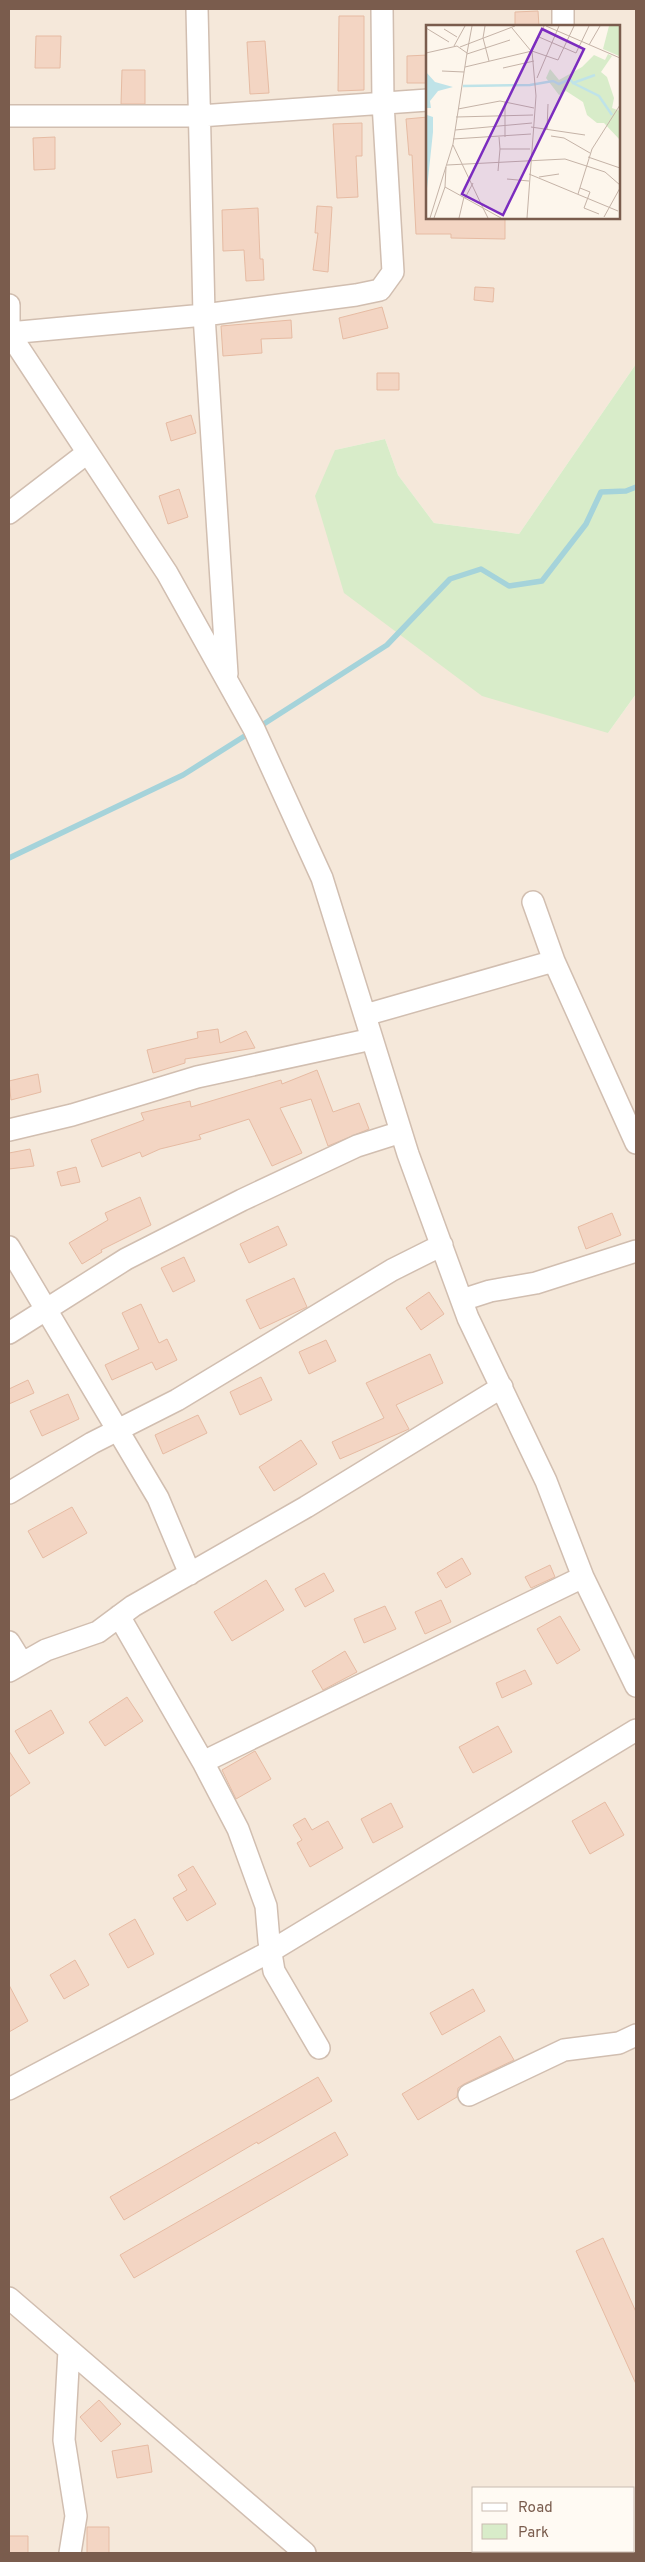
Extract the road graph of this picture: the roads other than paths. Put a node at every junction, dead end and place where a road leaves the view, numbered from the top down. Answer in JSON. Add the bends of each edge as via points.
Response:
{"nodes":[{"id":1,"x":197,"y":9,"type":"edge"},
{"id":2,"x":382,"y":9,"type":"edge"},
{"id":3,"x":563,"y":9,"type":"edge"},
{"id":4,"x":562,"y":25,"type":"edge"},
{"id":5,"x":426,"y":100,"type":"edge"},
{"id":6,"x":383,"y":103,"type":"junction"},
{"id":7,"x":9,"y":116,"type":"edge"},
{"id":8,"x":200,"y":116,"type":"junction"},
{"id":9,"x":9,"y":305,"type":"edge"},
{"id":10,"x":204,"y":315,"type":"junction"},
{"id":11,"x":9,"y":333,"type":"edge"},
{"id":12,"x":87,"y":453,"type":"junction"},
{"id":13,"x":9,"y":513,"type":"edge"},
{"id":14,"x":227,"y":679,"type":"junction"},
{"id":15,"x":533,"y":902,"type":"dead end"},
{"id":16,"x":554,"y":961,"type":"junction"},
{"id":17,"x":365,"y":1015,"type":"junction"},
{"id":18,"x":372,"y":1039,"type":"junction"},
{"id":19,"x":9,"y":1130,"type":"edge"},
{"id":20,"x":401,"y":1132,"type":"junction"},
{"id":21,"x":636,"y":1143,"type":"edge"},
{"id":22,"x":442,"y":1245,"type":"junction"},
{"id":23,"x":9,"y":1247,"type":"edge"},
{"id":24,"x":636,"y":1251,"type":"edge"},
{"id":25,"x":462,"y":1300,"type":"junction"},
{"id":26,"x":47,"y":1310,"type":"junction"},
{"id":27,"x":9,"y":1333,"type":"edge"},
{"id":28,"x":502,"y":1388,"type":"junction"},
{"id":29,"x":118,"y":1430,"type":"junction"},
{"id":30,"x":9,"y":1493,"type":"edge"},
{"id":31,"x":190,"y":1574,"type":"junction"},
{"id":32,"x":583,"y":1577,"type":"junction"},
{"id":33,"x":120,"y":1616,"type":"junction"},
{"id":34,"x":9,"y":1642,"type":"edge"},
{"id":35,"x":15,"y":1667,"type":"edge"},
{"id":36,"x":636,"y":1686,"type":"edge"},
{"id":37,"x":636,"y":1730,"type":"edge"},
{"id":38,"x":203,"y":1762,"type":"junction"},
{"id":39,"x":271,"y":1951,"type":"junction"},
{"id":40,"x":636,"y":2036,"type":"edge"},
{"id":41,"x":319,"y":2048,"type":"dead end"},
{"id":42,"x":9,"y":2089,"type":"edge"},
{"id":43,"x":469,"y":2095,"type":"dead end"},
{"id":44,"x":9,"y":2298,"type":"edge"},
{"id":45,"x":69,"y":2350,"type":"junction"},
{"id":46,"x":70,"y":2553,"type":"edge"},
{"id":47,"x":304,"y":2553,"type":"edge"}],
"edges":[{"from":1,"to":8,"type":"street"},
{"from":2,"to":6,"type":"street"},
{"from":3,"to":4,"type":"street"},
{"from":5,"to":6,"type":"street"},
{"from":6,"to":8,"type":"street"},
{"from":6,"to":10,"type":"street","via":[[393,272],[380,290]]},
{"from":7,"to":8,"type":"street"},
{"from":8,"to":10,"type":"street"},
{"from":9,"to":11,"type":"street"},
{"from":10,"to":11,"type":"street"},
{"from":10,"to":14,"type":"street"},
{"from":11,"to":12,"type":"street"},
{"from":12,"to":13,"type":"street"},
{"from":12,"to":14,"type":"street","via":[[167,574]]},
{"from":14,"to":17,"type":"street","via":[[248,715],[322,878]]},
{"from":15,"to":16,"type":"street"},
{"from":16,"to":17,"type":"street"},
{"from":16,"to":21,"type":"street"},
{"from":17,"to":18,"type":"street"},
{"from":18,"to":19,"type":"street","via":[[197,1077],[72,1115]]},
{"from":18,"to":20,"type":"street"},
{"from":20,"to":22,"type":"street"},
{"from":20,"to":26,"type":"street","via":[[357,1146],[242,1200],[126,1259]]},
{"from":22,"to":25,"type":"street"},
{"from":22,"to":29,"type":"street","via":[[392,1270],[177,1400]]},
{"from":23,"to":26,"type":"street"},
{"from":24,"to":25,"type":"street","via":[[536,1283],[490,1291]]},
{"from":25,"to":28,"type":"street"},
{"from":26,"to":27,"type":"street"},
{"from":26,"to":29,"type":"street"},
{"from":28,"to":31,"type":"street"},
{"from":28,"to":32,"type":"street","via":[[546,1481]]},
{"from":29,"to":30,"type":"street"},
{"from":29,"to":31,"type":"street","via":[[158,1498]]},
{"from":31,"to":33,"type":"street"},
{"from":32,"to":36,"type":"street"},
{"from":32,"to":38,"type":"street"},
{"from":33,"to":35,"type":"street","via":[[98,1632],[46,1650]]},
{"from":33,"to":38,"type":"street"},
{"from":34,"to":35,"type":"street"},
{"from":37,"to":39,"type":"street"},
{"from":38,"to":39,"type":"street","via":[[238,1829],[266,1906]]},
{"from":39,"to":41,"type":"street","via":[[274,1971]]},
{"from":39,"to":42,"type":"street"},
{"from":40,"to":43,"type":"street","via":[[619,2043],[564,2050]]},
{"from":44,"to":45,"type":"street"},
{"from":45,"to":46,"type":"street","via":[[64,2440],[76,2516]]},
{"from":45,"to":47,"type":"street"}]}
